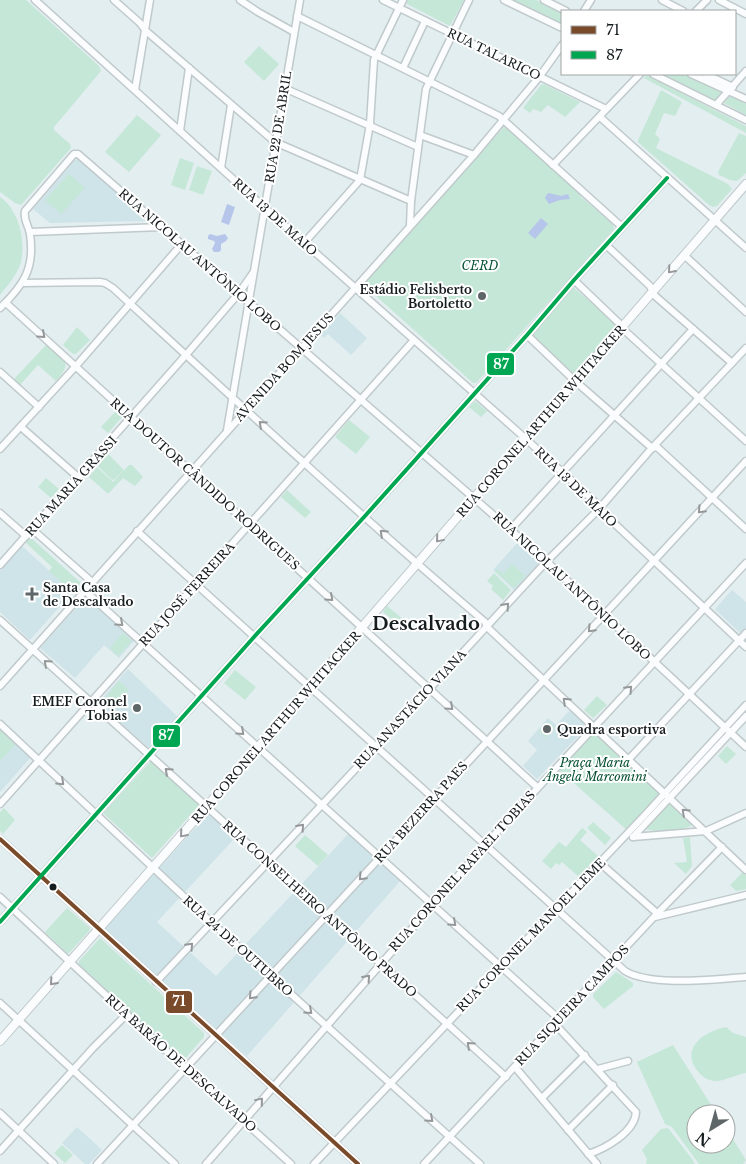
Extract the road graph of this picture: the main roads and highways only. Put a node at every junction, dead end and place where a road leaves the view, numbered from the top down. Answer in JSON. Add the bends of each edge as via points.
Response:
{"nodes":[{"id":1,"x":746,"y":184,"type":"edge"},
{"id":2,"x":0,"y":1041,"type":"edge"}],
"edges":[{"from":1,"to":2,"type":"main road","name":"RUA CORONEL ARTHUR WHITACKER","one_way":true}]}
